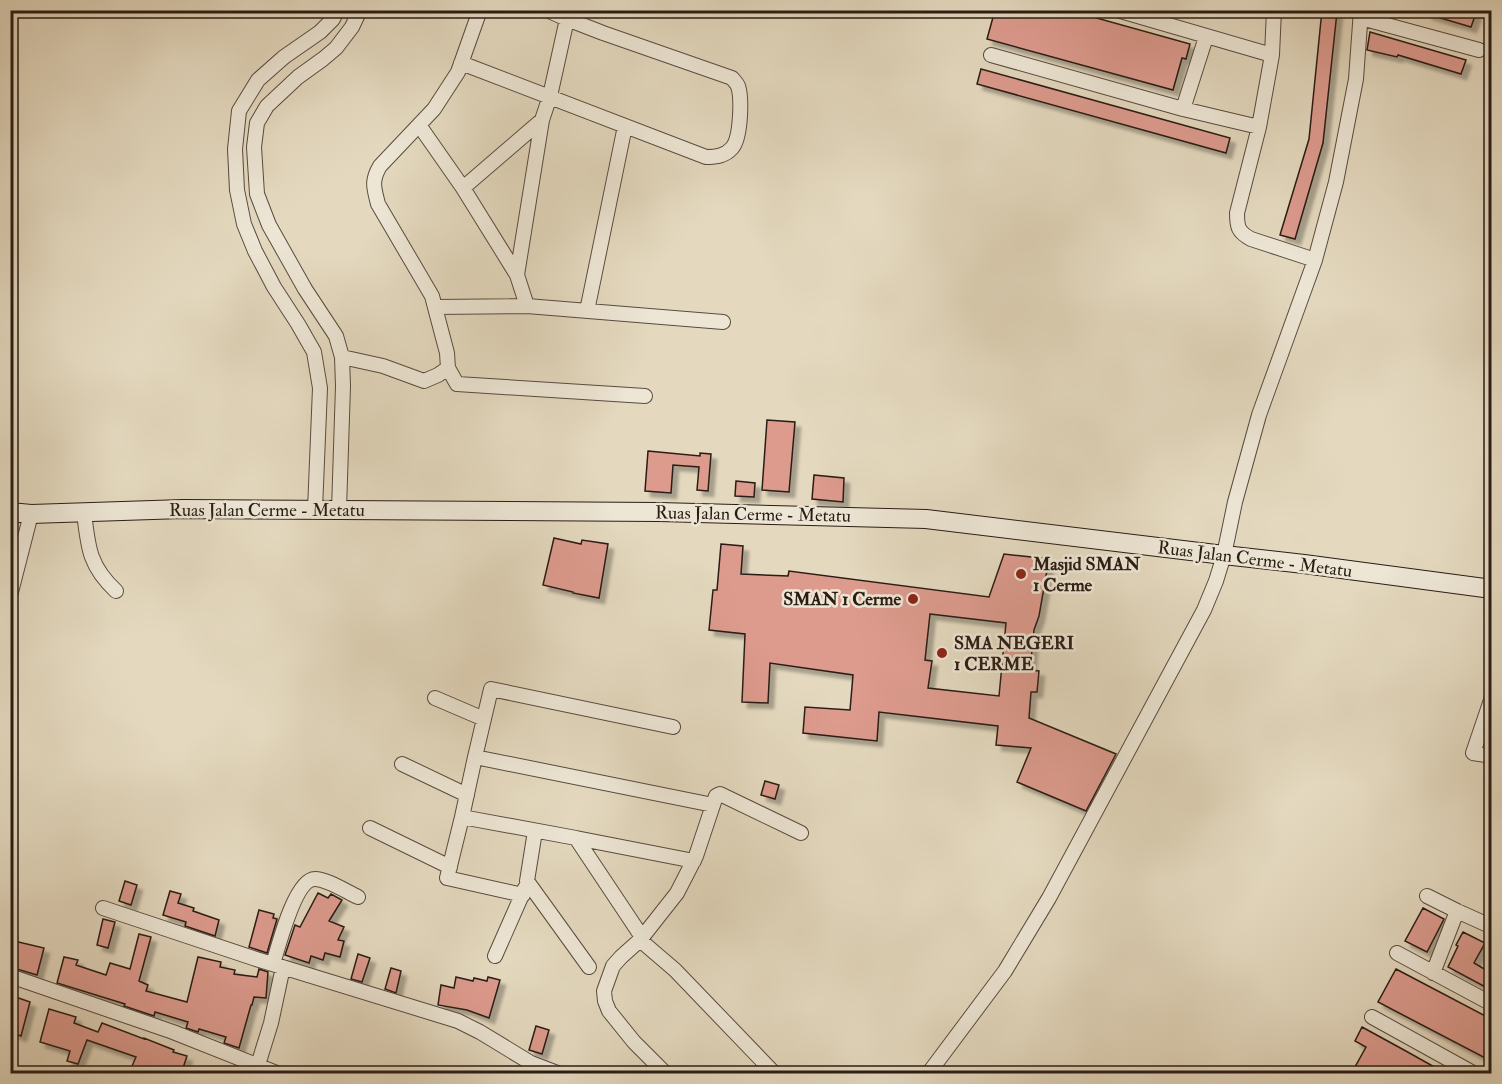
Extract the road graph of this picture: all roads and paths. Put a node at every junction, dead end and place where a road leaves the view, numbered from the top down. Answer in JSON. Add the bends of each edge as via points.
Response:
{"nodes":[{"id":1,"x":337,"y":10,"type":"edge"},
{"id":2,"x":360,"y":10,"type":"edge"},
{"id":3,"x":480,"y":10,"type":"edge"},
{"id":4,"x":547,"y":10,"type":"edge"},
{"id":5,"x":1117,"y":10,"type":"edge"},
{"id":6,"x":1274,"y":10,"type":"edge"},
{"id":7,"x":1361,"y":14,"type":"edge"},
{"id":8,"x":568,"y":15,"type":"edge"},
{"id":9,"x":1206,"y":37,"type":"junction"},
{"id":10,"x":1479,"y":50,"type":"dead end"},
{"id":11,"x":1272,"y":54,"type":"junction"},
{"id":12,"x":992,"y":55,"type":"dead end"},
{"id":13,"x":461,"y":63,"type":"junction"},
{"id":14,"x":550,"y":96,"type":"junction"},
{"id":15,"x":1183,"y":109,"type":"junction"},
{"id":16,"x":238,"y":111,"type":"junction"},
{"id":17,"x":542,"y":120,"type":"junction"},
{"id":18,"x":257,"y":123,"type":"junction"},
{"id":19,"x":419,"y":125,"type":"junction"},
{"id":20,"x":625,"y":126,"type":"junction"},
{"id":21,"x":1259,"y":127,"type":"junction"},
{"id":22,"x":463,"y":188,"type":"junction"},
{"id":23,"x":283,"y":251,"type":"junction"},
{"id":24,"x":1315,"y":260,"type":"junction"},
{"id":25,"x":261,"y":262,"type":"junction"},
{"id":26,"x":517,"y":275,"type":"junction"},
{"id":27,"x":300,"y":280,"type":"junction"},
{"id":28,"x":278,"y":292,"type":"junction"},
{"id":29,"x":527,"y":306,"type":"junction"},
{"id":30,"x":435,"y":307,"type":"junction"},
{"id":31,"x":587,"y":310,"type":"junction"},
{"id":32,"x":723,"y":322,"type":"dead end"},
{"id":33,"x":342,"y":357,"type":"junction"},
{"id":34,"x":448,"y":368,"type":"junction"},
{"id":35,"x":645,"y":396,"type":"dead end"},
{"id":36,"x":315,"y":510,"type":"junction"},
{"id":37,"x":339,"y":510,"type":"junction"},
{"id":38,"x":10,"y":512,"type":"edge"},
{"id":39,"x":84,"y":512,"type":"junction"},
{"id":40,"x":31,"y":514,"type":"junction"},
{"id":41,"x":1224,"y":555,"type":"junction"},
{"id":42,"x":1491,"y":589,"type":"edge"},
{"id":43,"x":116,"y":591,"type":"dead end"},
{"id":44,"x":10,"y":596,"type":"edge"},
{"id":45,"x":1491,"y":697,"type":"edge"},
{"id":46,"x":435,"y":698,"type":"dead end"},
{"id":47,"x":484,"y":719,"type":"junction"},
{"id":48,"x":673,"y":727,"type":"dead end"},
{"id":49,"x":1491,"y":756,"type":"edge"},
{"id":50,"x":475,"y":757,"type":"junction"},
{"id":51,"x":402,"y":764,"type":"dead end"},
{"id":52,"x":467,"y":795,"type":"junction"},
{"id":53,"x":713,"y":805,"type":"junction"},
{"id":54,"x":462,"y":817,"type":"junction"},
{"id":55,"x":370,"y":828,"type":"dead end"},
{"id":56,"x":535,"y":831,"type":"junction"},
{"id":57,"x":801,"y":833,"type":"dead end"},
{"id":58,"x":576,"y":838,"type":"junction"},
{"id":59,"x":694,"y":861,"type":"junction"},
{"id":60,"x":450,"y":867,"type":"junction"},
{"id":61,"x":527,"y":881,"type":"junction"},
{"id":62,"x":523,"y":895,"type":"junction"},
{"id":63,"x":1427,"y":896,"type":"dead end"},
{"id":64,"x":358,"y":897,"type":"dead end"},
{"id":65,"x":103,"y":908,"type":"dead end"},
{"id":66,"x":1457,"y":911,"type":"junction"},
{"id":67,"x":1488,"y":925,"type":"dead end"},
{"id":68,"x":641,"y":938,"type":"junction"},
{"id":69,"x":1397,"y":953,"type":"dead end"},
{"id":70,"x":495,"y":956,"type":"dead end"},
{"id":71,"x":278,"y":965,"type":"junction"},
{"id":72,"x":589,"y":967,"type":"dead end"},
{"id":73,"x":1433,"y":973,"type":"junction"},
{"id":74,"x":10,"y":976,"type":"edge"},
{"id":75,"x":1491,"y":1005,"type":"edge"},
{"id":76,"x":1372,"y":1017,"type":"dead end"},
{"id":77,"x":258,"y":1065,"type":"junction"},
{"id":78,"x":540,"y":1070,"type":"edge"},
{"id":79,"x":279,"y":1074,"type":"edge"},
{"id":80,"x":560,"y":1074,"type":"edge"},
{"id":81,"x":666,"y":1074,"type":"edge"},
{"id":82,"x":775,"y":1074,"type":"edge"},
{"id":83,"x":928,"y":1074,"type":"edge"},
{"id":84,"x":1475,"y":1074,"type":"edge"}],
"edges":[{"from":1,"to":16,"type":"street","via":[[320,32],[258,80]]},
{"from":2,"to":18,"type":"street","via":[[336,48],[285,88]]},
{"from":3,"to":13,"type":"street"},
{"from":4,"to":8,"type":"street"},
{"from":5,"to":9,"type":"street"},
{"from":6,"to":11,"type":"street"},
{"from":7,"to":10,"type":"street"},
{"from":7,"to":24,"type":"street","via":[[1354,90],[1336,182]]},
{"from":8,"to":14,"type":"street"},
{"from":8,"to":20,"type":"street","via":[[603,33],[720,73],[737,83],[737,140],[724,154],[706,157]]},
{"from":9,"to":11,"type":"street"},
{"from":9,"to":15,"type":"street"},
{"from":11,"to":21,"type":"street"},
{"from":12,"to":15,"type":"street"},
{"from":13,"to":14,"type":"street"},
{"from":13,"to":19,"type":"street","via":[[434,109]]},
{"from":14,"to":17,"type":"street"},
{"from":14,"to":20,"type":"street"},
{"from":15,"to":21,"type":"street"},
{"from":16,"to":18,"type":"street"},
{"from":16,"to":25,"type":"street","via":[[237,190],[244,224]]},
{"from":17,"to":22,"type":"street"},
{"from":17,"to":26,"type":"street"},
{"from":18,"to":23,"type":"street","via":[[257,194]]},
{"from":19,"to":22,"type":"street"},
{"from":19,"to":30,"type":"street","via":[[380,166],[374,186],[378,204]]},
{"from":20,"to":31,"type":"street"},
{"from":21,"to":24,"type":"street","via":[[1237,225],[1251,239]]},
{"from":22,"to":26,"type":"street"},
{"from":23,"to":25,"type":"street"},
{"from":23,"to":27,"type":"street"},
{"from":24,"to":41,"type":"street","via":[[1259,415]]},
{"from":25,"to":28,"type":"street"},
{"from":26,"to":29,"type":"street"},
{"from":27,"to":28,"type":"street"},
{"from":27,"to":33,"type":"street","via":[[336,336]]},
{"from":28,"to":36,"type":"street","via":[[314,352],[320,388]]},
{"from":29,"to":30,"type":"street"},
{"from":29,"to":31,"type":"street"},
{"from":30,"to":34,"type":"street"},
{"from":31,"to":32,"type":"street"},
{"from":33,"to":34,"type":"street","via":[[424,381]]},
{"from":33,"to":37,"type":"street"},
{"from":34,"to":35,"type":"street","via":[[457,384]]},
{"from":36,"to":37,"type":"main road","name":"Ruas Jalan Cerme - Metatu"},
{"from":36,"to":39,"type":"main road","name":"Ruas Jalan Cerme - Metatu"},
{"from":37,"to":41,"type":"main road","name":"Ruas Jalan Cerme - Metatu","via":[[926,519]]},
{"from":38,"to":40,"type":"main road","name":"Ruas Jalan Cerme - Metatu"},
{"from":39,"to":40,"type":"main road","name":"Ruas Jalan Cerme - Metatu"},
{"from":39,"to":43,"type":"street","via":[[94,563]]},
{"from":40,"to":44,"type":"street"},
{"from":41,"to":42,"type":"main road","name":"Ruas Jalan Cerme - Metatu"},
{"from":41,"to":83,"type":"street","via":[[1204,610],[1049,898],[1005,971]]},
{"from":45,"to":49,"type":"street","via":[[1473,753]]},
{"from":46,"to":47,"type":"street"},
{"from":47,"to":48,"type":"street","via":[[491,689]]},
{"from":47,"to":50,"type":"street"},
{"from":50,"to":52,"type":"street"},
{"from":50,"to":53,"type":"street"},
{"from":51,"to":52,"type":"street"},
{"from":52,"to":54,"type":"street"},
{"from":53,"to":57,"type":"street","via":[[720,794]]},
{"from":53,"to":59,"type":"street"},
{"from":54,"to":56,"type":"street"},
{"from":54,"to":60,"type":"street"},
{"from":55,"to":60,"type":"street"},
{"from":56,"to":58,"type":"street"},
{"from":56,"to":61,"type":"street"},
{"from":58,"to":59,"type":"street"},
{"from":58,"to":68,"type":"street"},
{"from":59,"to":68,"type":"street","via":[[677,893]]},
{"from":60,"to":62,"type":"street","via":[[447,878]]},
{"from":61,"to":62,"type":"street"},
{"from":61,"to":72,"type":"street"},
{"from":62,"to":70,"type":"street"},
{"from":63,"to":66,"type":"street"},
{"from":64,"to":71,"type":"street","via":[[326,882],[308,882],[289,912]]},
{"from":65,"to":71,"type":"street"},
{"from":66,"to":67,"type":"street"},
{"from":66,"to":73,"type":"street"},
{"from":68,"to":81,"type":"street","via":[[613,966],[604,991],[605,1001],[634,1042]]},
{"from":68,"to":82,"type":"street"},
{"from":69,"to":73,"type":"street"},
{"from":71,"to":77,"type":"street","via":[[271,1023]]},
{"from":71,"to":78,"type":"street","via":[[458,1021]]},
{"from":73,"to":75,"type":"street"},
{"from":74,"to":77,"type":"street"},
{"from":76,"to":84,"type":"street"},
{"from":77,"to":79,"type":"street"},
{"from":78,"to":80,"type":"street"}]}
